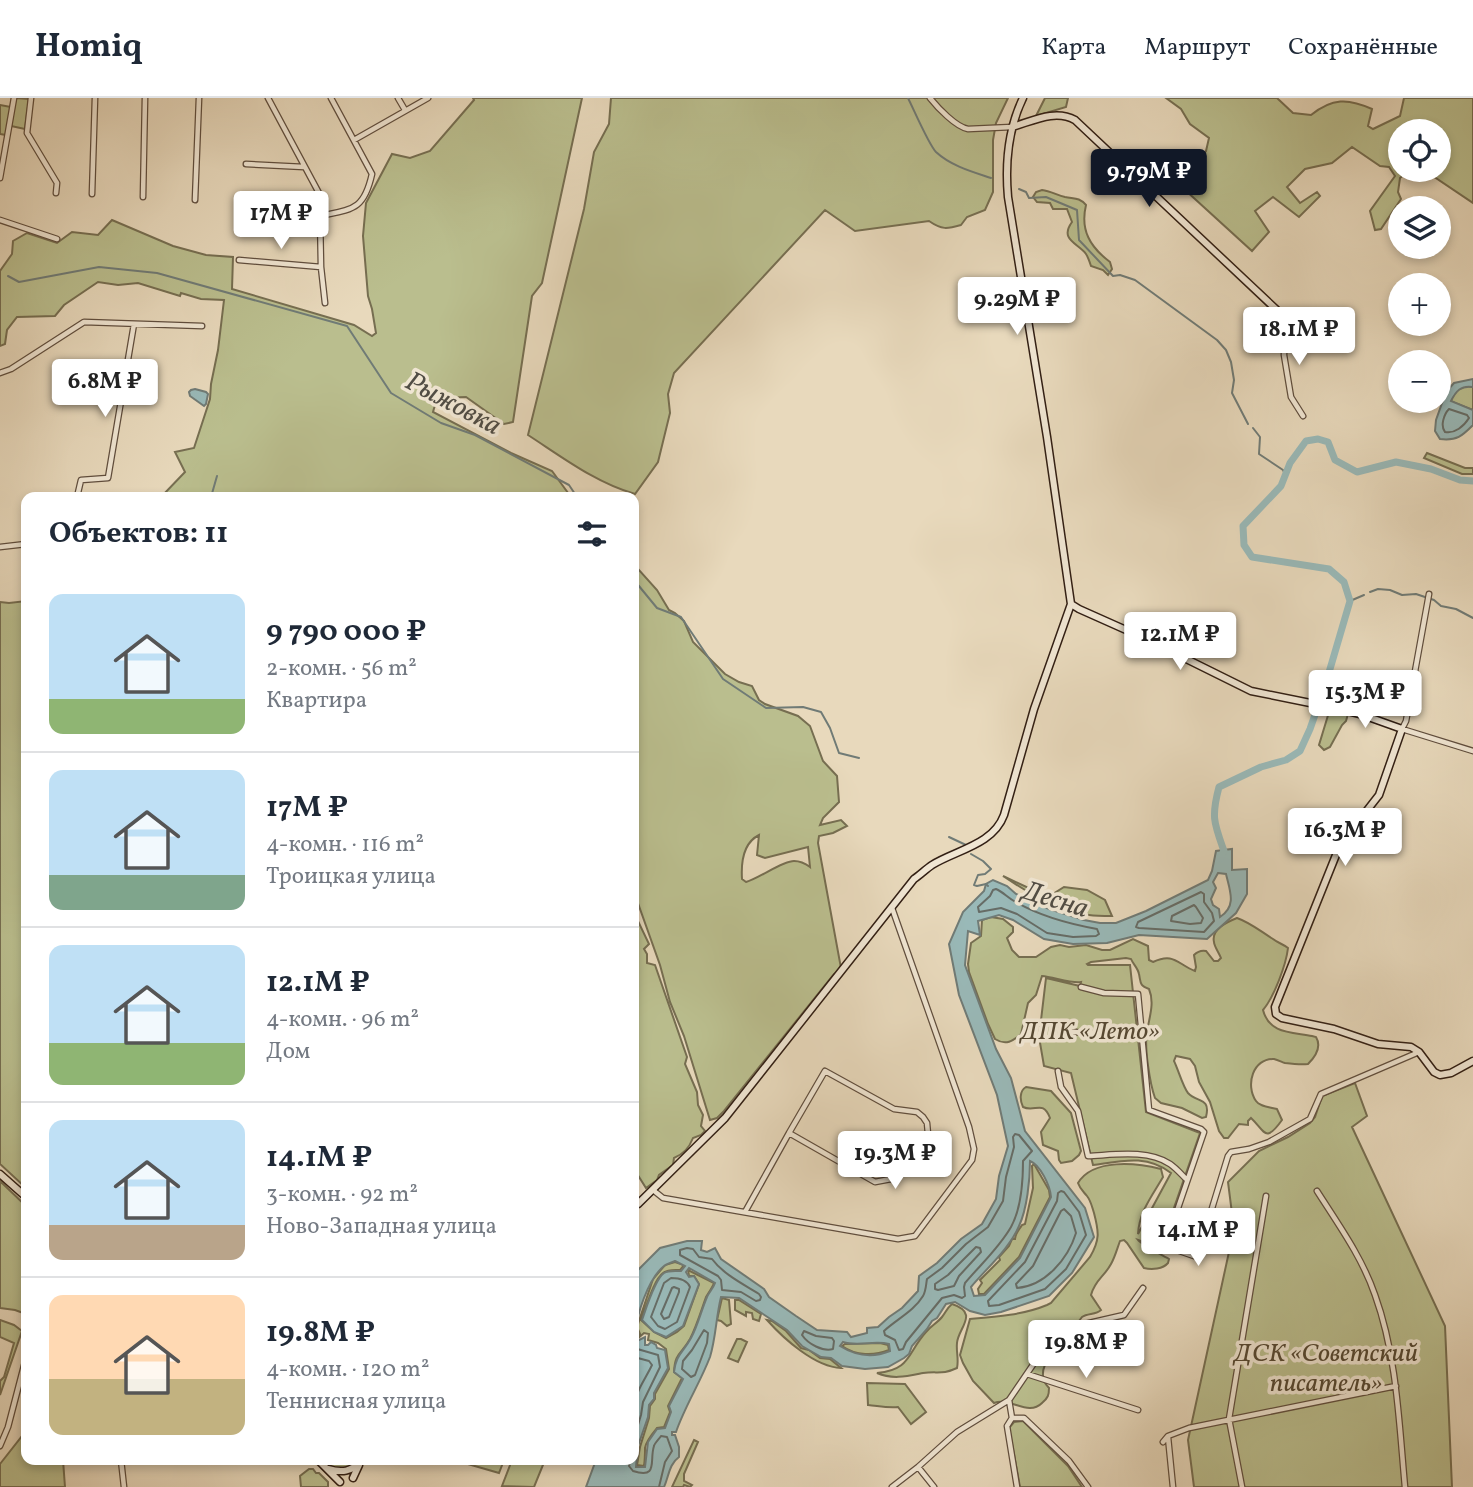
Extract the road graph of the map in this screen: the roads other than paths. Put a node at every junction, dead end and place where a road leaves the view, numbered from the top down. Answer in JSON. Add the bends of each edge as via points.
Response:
{"nodes":[{"id":1,"x":14,"y":98,"type":"edge"},
{"id":2,"x":31,"y":98,"type":"edge"},
{"id":3,"x":95,"y":98,"type":"edge"},
{"id":4,"x":145,"y":98,"type":"edge"},
{"id":5,"x":199,"y":98,"type":"edge"},
{"id":6,"x":268,"y":98,"type":"edge"},
{"id":7,"x":331,"y":98,"type":"edge"},
{"id":8,"x":398,"y":98,"type":"edge"},
{"id":9,"x":428,"y":98,"type":"edge"},
{"id":10,"x":930,"y":98,"type":"edge"},
{"id":11,"x":1023,"y":98,"type":"edge"},
{"id":12,"x":405,"y":110,"type":"junction"},
{"id":13,"x":1012,"y":127,"type":"junction"},
{"id":14,"x":354,"y":140,"type":"junction"},
{"id":15,"x":246,"y":164,"type":"dead end"},
{"id":16,"x":305,"y":167,"type":"junction"},
{"id":17,"x":0,"y":178,"type":"edge"},
{"id":18,"x":57,"y":193,"type":"dead end"},
{"id":19,"x":92,"y":194,"type":"dead end"},
{"id":20,"x":143,"y":197,"type":"dead end"},
{"id":21,"x":195,"y":200,"type":"dead end"},
{"id":22,"x":320,"y":216,"type":"junction"},
{"id":23,"x":0,"y":220,"type":"edge"},
{"id":24,"x":58,"y":239,"type":"dead end"},
{"id":25,"x":239,"y":260,"type":"dead end"},
{"id":26,"x":321,"y":267,"type":"junction"},
{"id":27,"x":325,"y":303,"type":"dead end"},
{"id":28,"x":1280,"y":313,"type":"joint"},
{"id":29,"x":134,"y":324,"type":"junction"},
{"id":30,"x":202,"y":326,"type":"dead end"},
{"id":31,"x":0,"y":373,"type":"edge"},
{"id":32,"x":1304,"y":416,"type":"dead end"},
{"id":33,"x":78,"y":492,"type":"edge"},
{"id":34,"x":21,"y":545,"type":"edge"},
{"id":35,"x":0,"y":547,"type":"edge"},
{"id":36,"x":1429,"y":594,"type":"dead end"},
{"id":37,"x":1071,"y":604,"type":"junction"},
{"id":38,"x":1402,"y":729,"type":"junction"},
{"id":39,"x":1473,"y":751,"type":"edge"},
{"id":40,"x":892,"y":907,"type":"junction"},
{"id":41,"x":1081,"y":987,"type":"dead end"},
{"id":42,"x":1068,"y":1031,"type":"dead end"},
{"id":43,"x":1142,"y":1037,"type":"junction"},
{"id":44,"x":1419,"y":1052,"type":"junction"},
{"id":45,"x":1473,"y":1062,"type":"edge"},
{"id":46,"x":1058,"y":1071,"type":"dead end"},
{"id":47,"x":789,"y":1133,"type":"junction"},
{"id":48,"x":0,"y":1174,"type":"edge"},
{"id":49,"x":1186,"y":1179,"type":"junction"},
{"id":50,"x":653,"y":1190,"type":"junction"},
{"id":51,"x":1317,"y":1191,"type":"dead end"},
{"id":52,"x":21,"y":1193,"type":"edge"},
{"id":53,"x":1266,"y":1196,"type":"dead end"},
{"id":54,"x":639,"y":1203,"type":"edge"},
{"id":55,"x":745,"y":1212,"type":"junction"},
{"id":56,"x":1143,"y":1288,"type":"dead end"},
{"id":57,"x":1027,"y":1374,"type":"junction"},
{"id":58,"x":21,"y":1377,"type":"edge"},
{"id":59,"x":1396,"y":1386,"type":"junction"},
{"id":60,"x":1009,"y":1400,"type":"junction"},
{"id":61,"x":1138,"y":1410,"type":"dead end"},
{"id":62,"x":1012,"y":1418,"type":"junction"},
{"id":63,"x":1229,"y":1419,"type":"junction"},
{"id":64,"x":1168,"y":1436,"type":"junction"},
{"id":65,"x":1163,"y":1442,"type":"dead end"},
{"id":66,"x":0,"y":1446,"type":"edge"},
{"id":67,"x":122,"y":1465,"type":"edge"},
{"id":68,"x":324,"y":1465,"type":"edge"},
{"id":69,"x":357,"y":1465,"type":"edge"},
{"id":70,"x":360,"y":1465,"type":"edge"},
{"id":71,"x":918,"y":1467,"type":"junction"},
{"id":72,"x":328,"y":1469,"type":"junction"},
{"id":73,"x":339,"y":1484,"type":"edge"},
{"id":74,"x":124,"y":1487,"type":"edge"},
{"id":75,"x":892,"y":1487,"type":"edge"},
{"id":76,"x":934,"y":1487,"type":"edge"},
{"id":77,"x":1017,"y":1487,"type":"edge"},
{"id":78,"x":1088,"y":1487,"type":"edge"},
{"id":79,"x":1173,"y":1487,"type":"edge"},
{"id":80,"x":1242,"y":1487,"type":"edge"},
{"id":81,"x":1405,"y":1487,"type":"edge"}],
"edges":[{"from":1,"to":17,"type":"street"},
{"from":2,"to":18,"type":"street","via":[[27,134],[57,183]]},
{"from":3,"to":19,"type":"street"},
{"from":4,"to":20,"type":"street"},
{"from":5,"to":21,"type":"street"},
{"from":6,"to":16,"type":"street"},
{"from":7,"to":14,"type":"street"},
{"from":8,"to":12,"type":"street"},
{"from":9,"to":12,"type":"street"},
{"from":10,"to":13,"type":"street","via":[[962,128]]},
{"from":11,"to":13,"type":"street"},
{"from":12,"to":14,"type":"street"},
{"from":13,"to":28,"type":"street","via":[[1055,115],[1075,120]]},
{"from":13,"to":37,"type":"street","via":[[1008,197]]},
{"from":14,"to":22,"type":"street","via":[[372,174],[369,188],[353,209]]},
{"from":15,"to":16,"type":"street"},
{"from":16,"to":22,"type":"street","via":[[320,195]]},
{"from":22,"to":26,"type":"street"},
{"from":23,"to":24,"type":"street"},
{"from":25,"to":26,"type":"street"},
{"from":26,"to":27,"type":"street"},
{"from":28,"to":32,"type":"street","via":[[1285,320],[1284,355],[1291,397]]},
{"from":29,"to":30,"type":"street"},
{"from":29,"to":31,"type":"street","via":[[84,322]]},
{"from":29,"to":33,"type":"street","via":[[108,478],[81,480]]},
{"from":34,"to":35,"type":"street"},
{"from":36,"to":38,"type":"street"},
{"from":37,"to":38,"type":"street","via":[[1251,691],[1335,708]]},
{"from":37,"to":40,"type":"street","via":[[1000,825],[987,837],[932,865]]},
{"from":38,"to":39,"type":"street"},
{"from":38,"to":44,"type":"street","via":[[1379,795],[1340,845],[1273,1016]]},
{"from":40,"to":50,"type":"street","via":[[725,1118]]},
{"from":40,"to":55,"type":"street","via":[[969,1127],[972,1160],[915,1236],[898,1239]]},
{"from":41,"to":43,"type":"street","via":[[1138,995]]},
{"from":42,"to":43,"type":"street"},
{"from":43,"to":49,"type":"street","via":[[1149,1110],[1204,1132]]},
{"from":44,"to":45,"type":"street","via":[[1440,1074]]},
{"from":44,"to":49,"type":"street","via":[[1321,1094],[1310,1119],[1269,1142],[1231,1152],[1194,1256],[1168,1247],[1166,1242]]},
{"from":46,"to":49,"type":"street","via":[[1061,1087],[1078,1111],[1088,1156],[1142,1155],[1172,1165]]},
{"from":47,"to":47,"type":"street","via":[[875,1182],[891,1179],[912,1162],[928,1134],[928,1123],[917,1112],[894,1109],[825,1071]]},
{"from":47,"to":55,"type":"street"},
{"from":48,"to":52,"type":"street"},
{"from":50,"to":54,"type":"street"},
{"from":50,"to":55,"type":"street","via":[[663,1198]]},
{"from":51,"to":59,"type":"street","via":[[1361,1262],[1375,1294]]},
{"from":53,"to":63,"type":"street"},
{"from":56,"to":57,"type":"street","via":[[1124,1315],[1063,1329]]},
{"from":57,"to":60,"type":"street"},
{"from":57,"to":61,"type":"street"},
{"from":58,"to":66,"type":"street"},
{"from":59,"to":63,"type":"street"},
{"from":59,"to":81,"type":"street"},
{"from":60,"to":62,"type":"street"},
{"from":60,"to":71,"type":"street","via":[[957,1432]]},
{"from":62,"to":77,"type":"street","via":[[1006,1426]]},
{"from":62,"to":78,"type":"street","via":[[1024,1418],[1069,1461]]},
{"from":63,"to":64,"type":"street"},
{"from":63,"to":80,"type":"street"},
{"from":64,"to":65,"type":"street"},
{"from":64,"to":79,"type":"street"},
{"from":67,"to":74,"type":"street"},
{"from":68,"to":72,"type":"street"},
{"from":69,"to":72,"type":"street","via":[[346,1472]]},
{"from":70,"to":73,"type":"street","via":[[355,1482],[347,1477]]},
{"from":71,"to":75,"type":"street"},
{"from":71,"to":76,"type":"street"},
{"from":72,"to":73,"type":"street"}]}
